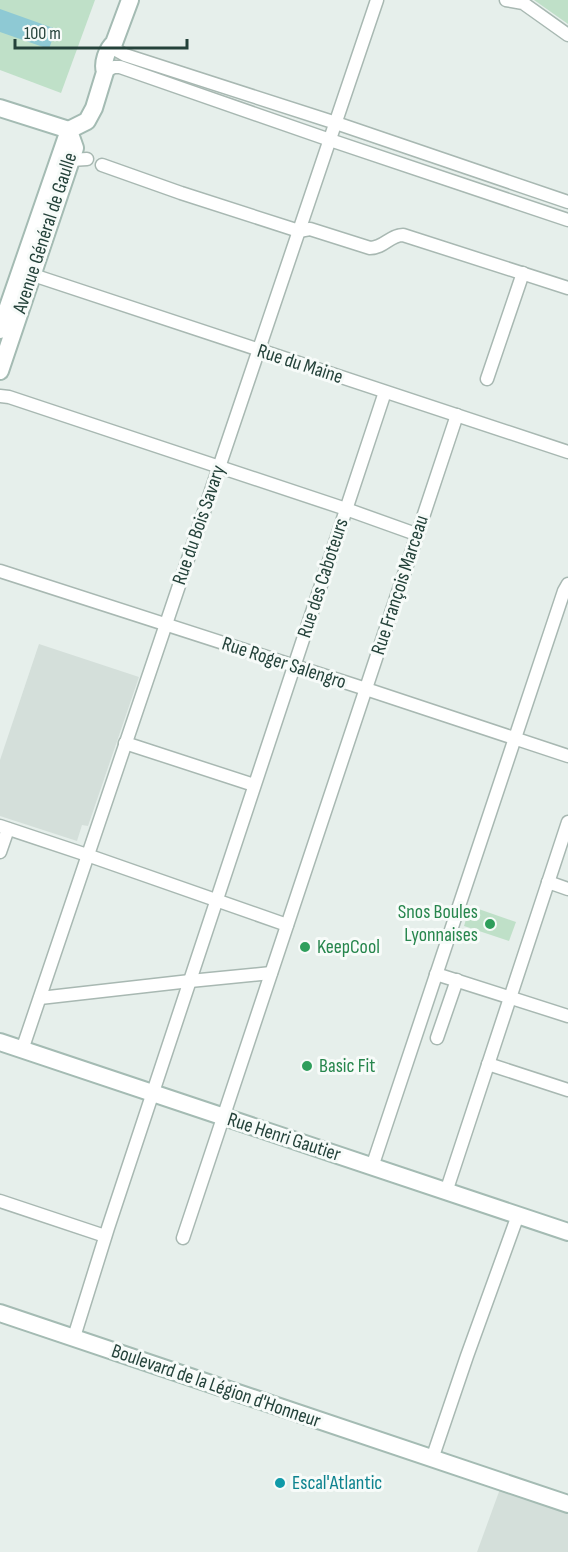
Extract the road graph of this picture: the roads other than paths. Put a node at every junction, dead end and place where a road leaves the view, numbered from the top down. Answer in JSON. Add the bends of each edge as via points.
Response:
{"nodes":[{"id":1,"x":377,"y":0,"type":"edge"},
{"id":2,"x":506,"y":0,"type":"edge"},
{"id":3,"x":127,"y":3,"type":"edge"},
{"id":4,"x":568,"y":35,"type":"edge"},
{"id":5,"x":115,"y":46,"type":"junction"},
{"id":6,"x":107,"y":70,"type":"junction"},
{"id":7,"x":0,"y":108,"type":"edge"},
{"id":8,"x":336,"y":123,"type":"junction"},
{"id":9,"x":69,"y":130,"type":"junction"},
{"id":10,"x":330,"y":140,"type":"junction"},
{"id":11,"x":102,"y":165,"type":"dead end"},
{"id":12,"x":568,"y":202,"type":"edge"},
{"id":13,"x":568,"y":219,"type":"edge"},
{"id":14,"x":299,"y":231,"type":"junction"},
{"id":15,"x":523,"y":273,"type":"junction"},
{"id":16,"x":33,"y":275,"type":"junction"},
{"id":17,"x":568,"y":288,"type":"edge"},
{"id":18,"x":0,"y":330,"type":"edge"},
{"id":19,"x":259,"y":350,"type":"junction"},
{"id":20,"x":0,"y":371,"type":"edge"},
{"id":21,"x":487,"y":379,"type":"dead end"},
{"id":22,"x":385,"y":392,"type":"junction"},
{"id":23,"x":0,"y":396,"type":"edge"},
{"id":24,"x":457,"y":415,"type":"junction"},
{"id":25,"x":568,"y":452,"type":"edge"},
{"id":26,"x":219,"y":468,"type":"junction"},
{"id":27,"x":344,"y":513,"type":"junction"},
{"id":28,"x":416,"y":537,"type":"junction"},
{"id":29,"x":0,"y":571,"type":"edge"},
{"id":30,"x":566,"y":587,"type":"edge"},
{"id":31,"x":165,"y":624,"type":"junction"},
{"id":32,"x":294,"y":666,"type":"junction"},
{"id":33,"x":366,"y":689,"type":"junction"},
{"id":34,"x":515,"y":738,"type":"junction"},
{"id":35,"x":125,"y":743,"type":"junction"},
{"id":36,"x":568,"y":756,"type":"edge"},
{"id":37,"x":254,"y":785,"type":"junction"},
{"id":38,"x":568,"y":823,"type":"edge"},
{"id":39,"x":4,"y":827,"type":"edge"},
{"id":40,"x":0,"y":852,"type":"edge"},
{"id":41,"x":87,"y":855,"type":"junction"},
{"id":42,"x":548,"y":882,"type":"junction"},
{"id":43,"x":568,"y":889,"type":"edge"},
{"id":44,"x":216,"y":901,"type":"junction"},
{"id":45,"x":287,"y":925,"type":"junction"},
{"id":46,"x":271,"y":974,"type":"junction"},
{"id":47,"x":436,"y":974,"type":"junction"},
{"id":48,"x":457,"y":980,"type":"junction"},
{"id":49,"x":190,"y":981,"type":"junction"},
{"id":50,"x":510,"y":997,"type":"junction"},
{"id":51,"x":40,"y":998,"type":"junction"},
{"id":52,"x":568,"y":1016,"type":"edge"},
{"id":53,"x":437,"y":1038,"type":"dead end"},
{"id":54,"x":0,"y":1042,"type":"edge"},
{"id":55,"x":22,"y":1050,"type":"junction"},
{"id":56,"x":488,"y":1064,"type":"junction"},
{"id":57,"x":568,"y":1090,"type":"edge"},
{"id":58,"x":152,"y":1093,"type":"junction"},
{"id":59,"x":223,"y":1117,"type":"junction"},
{"id":60,"x":372,"y":1167,"type":"junction"},
{"id":61,"x":446,"y":1192,"type":"junction"},
{"id":62,"x":0,"y":1201,"type":"edge"},
{"id":63,"x":518,"y":1215,"type":"junction"},
{"id":64,"x":568,"y":1232,"type":"edge"},
{"id":65,"x":105,"y":1236,"type":"junction"},
{"id":66,"x":183,"y":1238,"type":"dead end"},
{"id":67,"x":0,"y":1313,"type":"edge"},
{"id":68,"x":74,"y":1337,"type":"junction"},
{"id":69,"x":432,"y":1459,"type":"junction"},
{"id":70,"x":568,"y":1504,"type":"edge"}],
"edges":[{"from":1,"to":8,"type":"street","name":"Rue du Bois Savary"},
{"from":2,"to":4,"type":"street","via":[[523,3]]},
{"from":3,"to":5,"type":"main road","name":"Avenue Général de Gaulle"},
{"from":5,"to":6,"type":"main road","name":"Avenue Général de Gaulle","via":[[110,47],[103,67]]},
{"from":5,"to":8,"type":"street","via":[[125,55]]},
{"from":6,"to":9,"type":"main road","name":"Avenue Général de Gaulle","via":[[87,121]]},
{"from":6,"to":10,"type":"street","via":[[120,67]]},
{"from":7,"to":9,"type":"main road"},
{"from":8,"to":10,"type":"street","name":"Rue du Bois Savary"},
{"from":8,"to":12,"type":"street"},
{"from":9,"to":16,"type":"main road","name":"Avenue Général de Gaulle","via":[[79,160]]},
{"from":9,"to":18,"type":"main road","name":"Avenue Général de Gaulle"},
{"from":10,"to":13,"type":"street"},
{"from":10,"to":14,"type":"street","name":"Rue du Bois Savary"},
{"from":11,"to":14,"type":"street"},
{"from":14,"to":15,"type":"street","via":[[310,229],[370,248],[403,235]]},
{"from":14,"to":19,"type":"street","name":"Rue du Bois Savary"},
{"from":15,"to":17,"type":"street"},
{"from":15,"to":21,"type":"street"},
{"from":16,"to":19,"type":"street","name":"Rue du Maine"},
{"from":16,"to":20,"type":"main road","name":"Avenue Général de Gaulle"},
{"from":19,"to":22,"type":"street","name":"Rue du Maine"},
{"from":19,"to":26,"type":"street","name":"Rue du Bois Savary"},
{"from":22,"to":24,"type":"street","name":"Rue du Maine"},
{"from":22,"to":27,"type":"street","name":"Rue des Caboteurs"},
{"from":23,"to":26,"type":"street"},
{"from":24,"to":25,"type":"street","name":"Rue du Maine"},
{"from":24,"to":28,"type":"street","name":"Rue François Marceau"},
{"from":26,"to":27,"type":"street"},
{"from":26,"to":31,"type":"street","name":"Rue du Bois Savary"},
{"from":27,"to":28,"type":"street"},
{"from":27,"to":32,"type":"street","name":"Rue des Caboteurs"},
{"from":28,"to":33,"type":"street","name":"Rue François Marceau"},
{"from":29,"to":31,"type":"street","name":"Rue Roger Salengro"},
{"from":30,"to":34,"type":"street"},
{"from":31,"to":32,"type":"street","name":"Rue Roger Salengro"},
{"from":31,"to":35,"type":"street","name":"Rue du Bois Savary"},
{"from":32,"to":33,"type":"street","name":"Rue Roger Salengro"},
{"from":32,"to":37,"type":"street","name":"Rue des Caboteurs"},
{"from":33,"to":34,"type":"street","name":"Rue Roger Salengro"},
{"from":33,"to":45,"type":"street","name":"Rue François Marceau"},
{"from":34,"to":36,"type":"street","name":"Rue Roger Salengro"},
{"from":34,"to":47,"type":"street"},
{"from":35,"to":37,"type":"street"},
{"from":35,"to":41,"type":"street","name":"Rue du Bois Savary"},
{"from":37,"to":44,"type":"street","name":"Rue des Caboteurs"},
{"from":38,"to":42,"type":"street"},
{"from":39,"to":40,"type":"street"},
{"from":39,"to":41,"type":"street"},
{"from":41,"to":44,"type":"street"},
{"from":41,"to":51,"type":"street","name":"Rue du Bois Savary"},
{"from":42,"to":43,"type":"street"},
{"from":42,"to":50,"type":"street"},
{"from":44,"to":45,"type":"street"},
{"from":44,"to":49,"type":"street","name":"Rue des Caboteurs"},
{"from":45,"to":46,"type":"street","name":"Rue François Marceau"},
{"from":46,"to":49,"type":"street"},
{"from":46,"to":59,"type":"street","name":"Rue François Marceau"},
{"from":47,"to":48,"type":"street"},
{"from":47,"to":60,"type":"street"},
{"from":48,"to":50,"type":"street"},
{"from":48,"to":53,"type":"street"},
{"from":49,"to":51,"type":"street"},
{"from":49,"to":58,"type":"street","name":"Rue des Caboteurs"},
{"from":50,"to":52,"type":"street"},
{"from":50,"to":56,"type":"street"},
{"from":51,"to":55,"type":"street","name":"Rue du Bois Savary"},
{"from":54,"to":55,"type":"main road","name":"Rue Henri Gautier"},
{"from":55,"to":58,"type":"main road","name":"Rue Henri Gautier"},
{"from":56,"to":57,"type":"street"},
{"from":56,"to":61,"type":"street"},
{"from":58,"to":59,"type":"main road","name":"Rue Henri Gautier"},
{"from":58,"to":65,"type":"street","name":"Rue des Caboteurs"},
{"from":59,"to":60,"type":"main road","name":"Rue Henri Gautier"},
{"from":59,"to":66,"type":"street","name":"Rue François Marceau"},
{"from":60,"to":61,"type":"main road","name":"Rue Henri Gautier"},
{"from":61,"to":63,"type":"main road","name":"Rue Henri Gautier"},
{"from":62,"to":65,"type":"street"},
{"from":63,"to":64,"type":"main road","name":"Rue Henri Gautier"},
{"from":63,"to":69,"type":"street"},
{"from":65,"to":68,"type":"street","name":"Rue des Caboteurs"},
{"from":67,"to":68,"type":"main road","name":"Boulevard de la Légion d'Honneur"},
{"from":68,"to":69,"type":"main road","name":"Boulevard de la Légion d'Honneur"},
{"from":69,"to":70,"type":"main road","name":"Boulevard de la Légion d'Honneur"}]}
